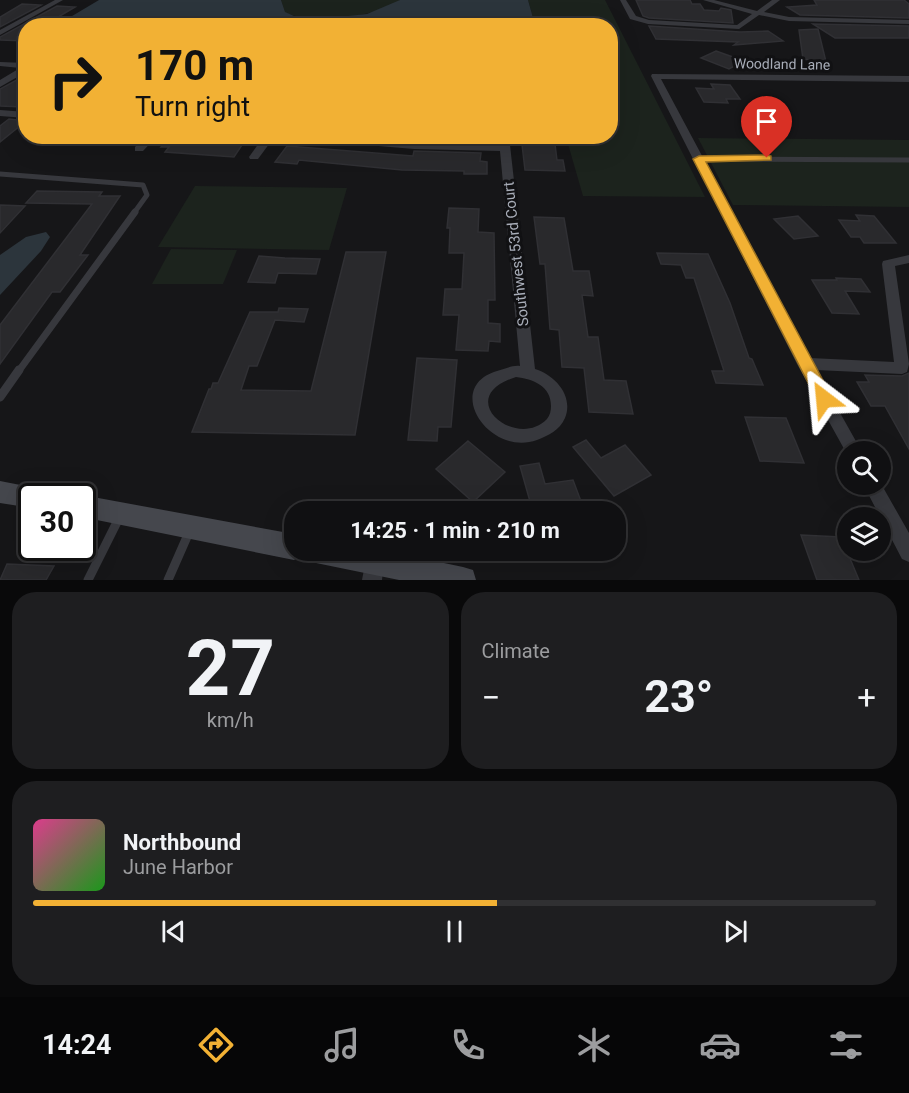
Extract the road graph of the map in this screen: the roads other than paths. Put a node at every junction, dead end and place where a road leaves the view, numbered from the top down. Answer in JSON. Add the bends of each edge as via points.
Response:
{"nodes":[{"id":1,"x":60,"y":0,"type":"edge"},
{"id":2,"x":623,"y":0,"type":"edge"},
{"id":3,"x":706,"y":0,"type":"edge"},
{"id":4,"x":777,"y":0,"type":"edge"},
{"id":5,"x":758,"y":13,"type":"junction"},
{"id":6,"x":27,"y":18,"type":"edge"},
{"id":7,"x":909,"y":22,"type":"edge"},
{"id":8,"x":18,"y":23,"type":"edge"},
{"id":9,"x":0,"y":33,"type":"edge"},
{"id":10,"x":0,"y":64,"type":"edge"},
{"id":11,"x":18,"y":66,"type":"edge"},
{"id":12,"x":18,"y":72,"type":"edge"},
{"id":13,"x":909,"y":79,"type":"edge"},
{"id":14,"x":0,"y":84,"type":"edge"},
{"id":15,"x":0,"y":113,"type":"edge"},
{"id":16,"x":18,"y":114,"type":"edge"},
{"id":17,"x":143,"y":144,"type":"edge"},
{"id":18,"x":264,"y":144,"type":"edge"},
{"id":19,"x":390,"y":144,"type":"edge"},
{"id":20,"x":460,"y":144,"type":"edge"},
{"id":21,"x":505,"y":144,"type":"edge"},
{"id":22,"x":138,"y":149,"type":"dead end"},
{"id":23,"x":254,"y":157,"type":"dead end"},
{"id":24,"x":699,"y":159,"type":"junction"},
{"id":25,"x":909,"y":160,"type":"edge"},
{"id":26,"x":0,"y":174,"type":"edge"},
{"id":27,"x":909,"y":259,"type":"edge"},
{"id":28,"x":805,"y":364,"type":"junction"},
{"id":29,"x":905,"y":370,"type":"edge"},
{"id":30,"x":528,"y":372,"type":"junction"},
{"id":31,"x":0,"y":396,"type":"edge"},
{"id":32,"x":848,"y":441,"type":"edge"},
{"id":33,"x":0,"y":492,"type":"edge"},
{"id":34,"x":18,"y":494,"type":"edge"},
{"id":35,"x":878,"y":495,"type":"edge"},
{"id":36,"x":96,"y":508,"type":"edge"},
{"id":37,"x":122,"y":513,"type":"junction"},
{"id":38,"x":191,"y":528,"type":"junction"},
{"id":39,"x":284,"y":545,"type":"edge"},
{"id":40,"x":909,"y":552,"type":"edge"},
{"id":41,"x":345,"y":561,"type":"edge"},
{"id":42,"x":373,"y":571,"type":"edge"},
{"id":43,"x":88,"y":580,"type":"edge"},
{"id":44,"x":168,"y":580,"type":"edge"},
{"id":45,"x":463,"y":580,"type":"edge"}],
"edges":[{"from":1,"to":6,"type":"street"},
{"from":2,"to":5,"type":"street","via":[[633,17],[648,22],[739,27]]},
{"from":3,"to":5,"type":"street"},
{"from":4,"to":5,"type":"street"},
{"from":5,"to":7,"type":"street","via":[[799,20]]},
{"from":8,"to":9,"type":"street"},
{"from":10,"to":11,"type":"street"},
{"from":12,"to":14,"type":"street"},
{"from":13,"to":24,"type":"street","name":"Woodland Lane","via":[[655,76]]},
{"from":15,"to":16,"type":"street"},
{"from":17,"to":22,"type":"street"},
{"from":18,"to":23,"type":"street"},
{"from":19,"to":20,"type":"street"},
{"from":21,"to":30,"type":"street","name":"Southwest 53rd Court"},
{"from":24,"to":25,"type":"lane"},
{"from":24,"to":28,"type":"street"},
{"from":26,"to":31,"type":"lane","via":[[143,185],[147,195]]},
{"from":27,"to":29,"type":"street","via":[[888,264]]},
{"from":28,"to":29,"type":"street"},
{"from":28,"to":32,"type":"street"},
{"from":30,"to":30,"type":"street","via":[[493,377],[480,393],[481,413],[488,423],[510,435],[539,434],[558,417],[558,395],[551,385]]},
{"from":33,"to":34,"type":"street"},
{"from":35,"to":40,"type":"street"},
{"from":36,"to":37,"type":"street"},
{"from":37,"to":38,"type":"street"},
{"from":37,"to":43,"type":"lane"},
{"from":38,"to":39,"type":"street"},
{"from":38,"to":44,"type":"lane"},
{"from":41,"to":42,"type":"street"},
{"from":42,"to":45,"type":"street"}]}
